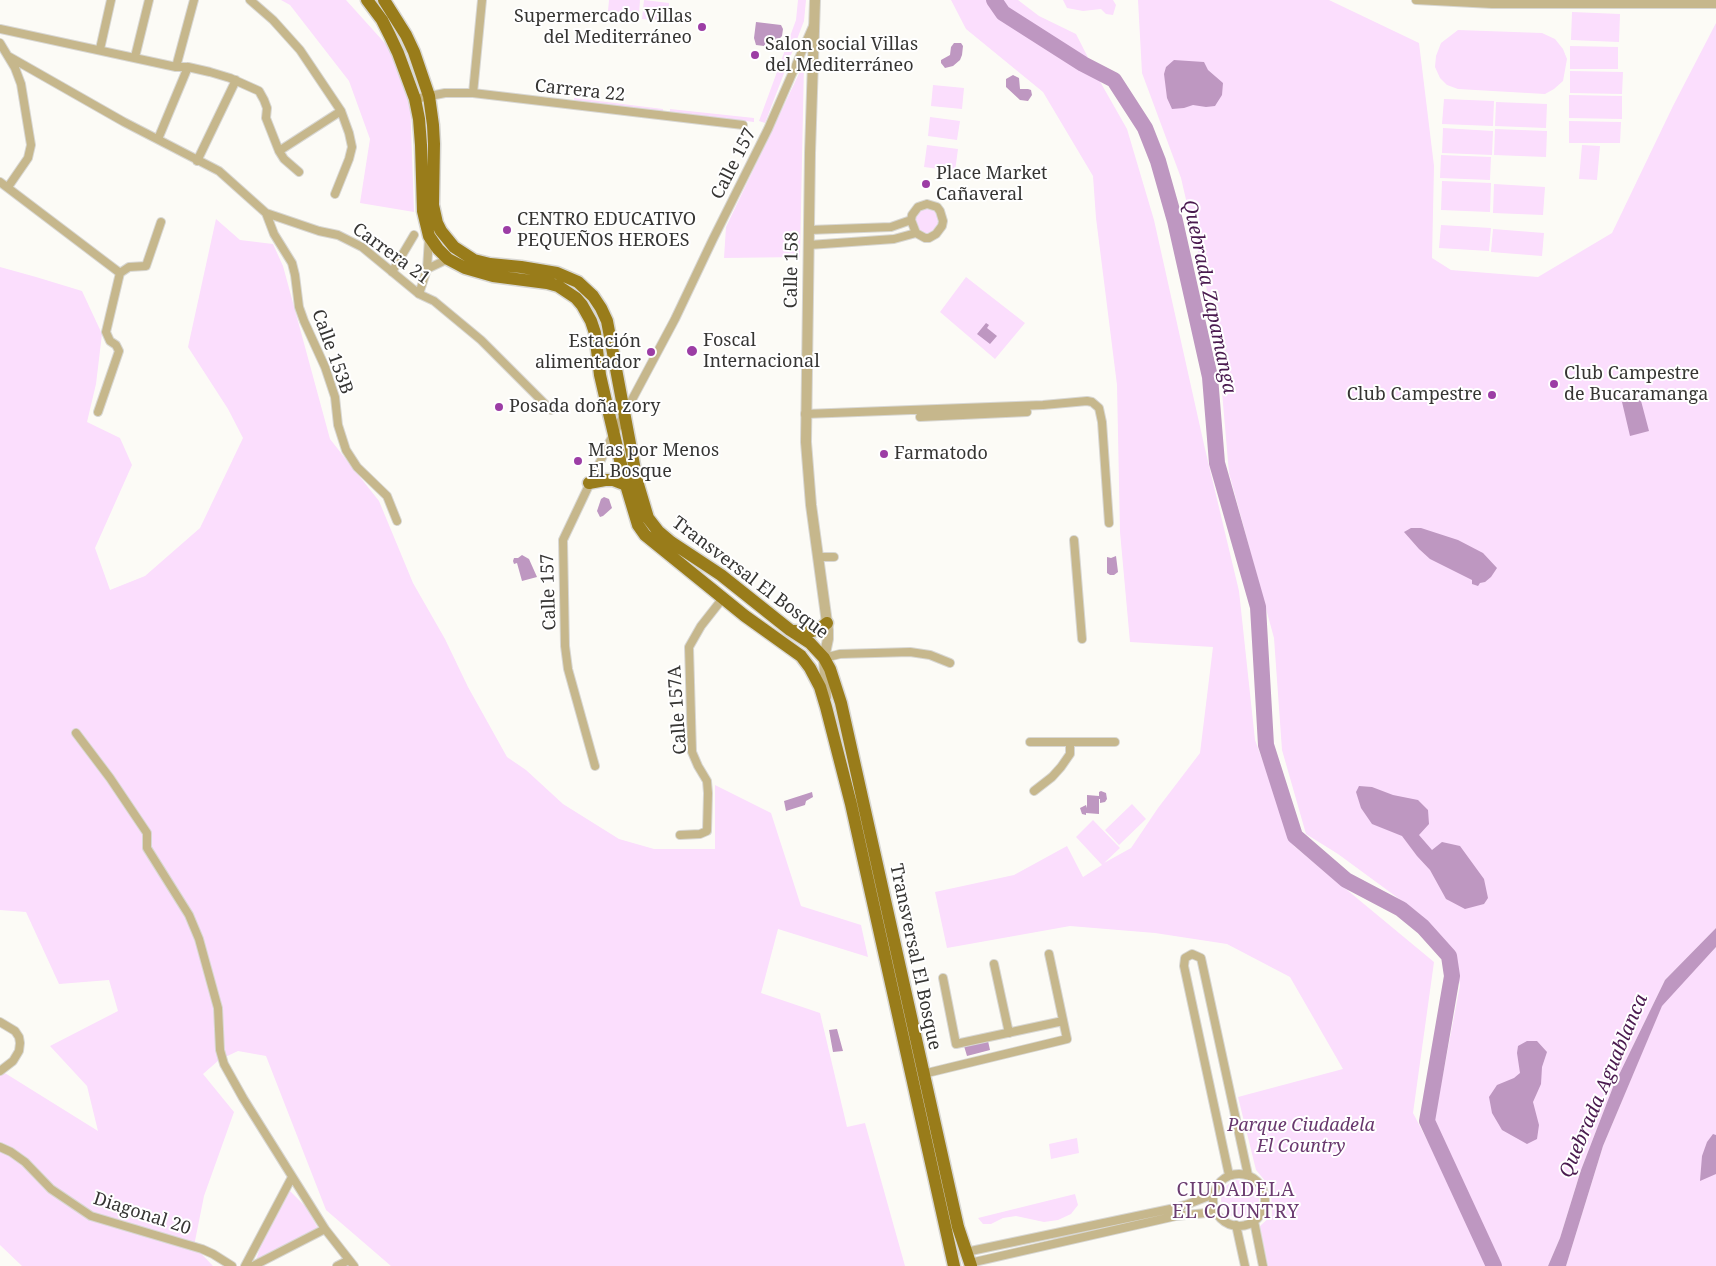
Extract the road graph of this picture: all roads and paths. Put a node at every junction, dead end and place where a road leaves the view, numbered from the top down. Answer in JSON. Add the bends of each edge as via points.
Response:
{"nodes":[{"id":1,"x":111,"y":0,"type":"edge"},
{"id":2,"x":149,"y":0,"type":"edge"},
{"id":3,"x":194,"y":0,"type":"edge"},
{"id":4,"x":250,"y":0,"type":"edge"},
{"id":5,"x":367,"y":0,"type":"edge"},
{"id":6,"x":384,"y":0,"type":"edge"},
{"id":7,"x":482,"y":0,"type":"edge"},
{"id":8,"x":815,"y":0,"type":"edge"},
{"id":9,"x":1416,"y":0,"type":"edge"},
{"id":10,"x":1492,"y":2,"type":"edge"},
{"id":11,"x":1546,"y":2,"type":"edge"},
{"id":12,"x":1716,"y":4,"type":"edge"},
{"id":13,"x":815,"y":22,"type":"junction"},
{"id":14,"x":0,"y":29,"type":"edge"},
{"id":15,"x":0,"y":43,"type":"edge"},
{"id":16,"x":100,"y":50,"type":"junction"},
{"id":17,"x":8,"y":56,"type":"junction"},
{"id":18,"x":135,"y":57,"type":"junction"},
{"id":19,"x":176,"y":67,"type":"junction"},
{"id":20,"x":188,"y":67,"type":"junction"},
{"id":21,"x":236,"y":80,"type":"junction"},
{"id":22,"x":473,"y":93,"type":"junction"},
{"id":23,"x":429,"y":96,"type":"junction"},
{"id":24,"x":415,"y":99,"type":"junction"},
{"id":25,"x":341,"y":111,"type":"junction"},
{"id":26,"x":743,"y":125,"type":"dead end"},
{"id":27,"x":158,"y":139,"type":"junction"},
{"id":28,"x":279,"y":151,"type":"junction"},
{"id":29,"x":198,"y":161,"type":"junction"},
{"id":30,"x":299,"y":172,"type":"dead end"},
{"id":31,"x":0,"y":182,"type":"edge"},
{"id":32,"x":8,"y":188,"type":"junction"},
{"id":33,"x":335,"y":194,"type":"dead end"},
{"id":34,"x":266,"y":212,"type":"junction"},
{"id":35,"x":911,"y":220,"type":"junction"},
{"id":36,"x":161,"y":222,"type":"dead end"},
{"id":37,"x":809,"y":230,"type":"junction"},
{"id":38,"x":916,"y":233,"type":"junction"},
{"id":39,"x":414,"y":235,"type":"dead end"},
{"id":40,"x":429,"y":236,"type":"junction"},
{"id":41,"x":809,"y":244,"type":"junction"},
{"id":42,"x":448,"y":259,"type":"junction"},
{"id":43,"x":427,"y":269,"type":"junction"},
{"id":44,"x":392,"y":272,"type":"junction"},
{"id":45,"x":120,"y":273,"type":"junction"},
{"id":46,"x":419,"y":294,"type":"junction"},
{"id":47,"x":1043,"y":405,"type":"junction"},
{"id":48,"x":551,"y":410,"type":"dead end"},
{"id":49,"x":1027,"y":411,"type":"junction"},
{"id":50,"x":98,"y":412,"type":"dead end"},
{"id":51,"x":805,"y":414,"type":"junction"},
{"id":52,"x":1044,"y":414,"type":"dead end"},
{"id":53,"x":624,"y":415,"type":"junction"},
{"id":54,"x":920,"y":417,"type":"dead end"},
{"id":55,"x":614,"y":433,"type":"junction"},
{"id":56,"x":589,"y":483,"type":"junction"},
{"id":57,"x":626,"y":485,"type":"junction"},
{"id":58,"x":397,"y":521,"type":"dead end"},
{"id":59,"x":1109,"y":523,"type":"dead end"},
{"id":60,"x":1074,"y":540,"type":"dead end"},
{"id":61,"x":818,"y":557,"type":"junction"},
{"id":62,"x":834,"y":558,"type":"dead end"},
{"id":63,"x":723,"y":598,"type":"junction"},
{"id":64,"x":827,"y":623,"type":"junction"},
{"id":65,"x":790,"y":630,"type":"junction"},
{"id":66,"x":1082,"y":639,"type":"dead end"},
{"id":67,"x":801,"y":656,"type":"junction"},
{"id":68,"x":824,"y":658,"type":"junction"},
{"id":69,"x":950,"y":663,"type":"dead end"},
{"id":70,"x":826,"y":707,"type":"junction"},
{"id":71,"x":76,"y":733,"type":"dead end"},
{"id":72,"x":1030,"y":742,"type":"dead end"},
{"id":73,"x":1070,"y":742,"type":"junction"},
{"id":74,"x":1115,"y":742,"type":"dead end"},
{"id":75,"x":595,"y":766,"type":"dead end"},
{"id":76,"x":1034,"y":791,"type":"dead end"},
{"id":77,"x":680,"y":835,"type":"dead end"},
{"id":78,"x":1049,"y":954,"type":"dead end"},
{"id":79,"x":994,"y":964,"type":"dead end"},
{"id":80,"x":943,"y":978,"type":"dead end"},
{"id":81,"x":1063,"y":1021,"type":"junction"},
{"id":82,"x":0,"y":1022,"type":"edge"},
{"id":83,"x":1009,"y":1033,"type":"junction"},
{"id":84,"x":0,"y":1071,"type":"edge"},
{"id":85,"x":923,"y":1074,"type":"junction"},
{"id":86,"x":0,"y":1147,"type":"edge"},
{"id":87,"x":1229,"y":1175,"type":"junction"},
{"id":88,"x":1248,"y":1175,"type":"junction"},
{"id":89,"x":292,"y":1177,"type":"junction"},
{"id":90,"x":1214,"y":1194,"type":"junction"},
{"id":91,"x":1216,"y":1212,"type":"junction"},
{"id":92,"x":1254,"y":1221,"type":"junction"},
{"id":93,"x":1236,"y":1226,"type":"junction"},
{"id":94,"x":325,"y":1229,"type":"junction"},
{"id":95,"x":969,"y":1260,"type":"edge"},
{"id":96,"x":352,"y":1263,"type":"edge"},
{"id":97,"x":232,"y":1266,"type":"edge"},
{"id":98,"x":245,"y":1266,"type":"edge"},
{"id":99,"x":254,"y":1266,"type":"edge"},
{"id":100,"x":337,"y":1266,"type":"edge"},
{"id":101,"x":954,"y":1266,"type":"edge"},
{"id":102,"x":1245,"y":1266,"type":"edge"},
{"id":103,"x":1263,"y":1266,"type":"edge"}],
"edges":[{"from":1,"to":16,"type":"street"},
{"from":2,"to":18,"type":"street"},
{"from":3,"to":19,"type":"street"},
{"from":4,"to":25,"type":"street","via":[[300,50]]},
{"from":5,"to":24,"type":"main road","name":"Transversal El Bosque","via":[[390,36]]},
{"from":6,"to":23,"type":"main road","name":"Transversal El Bosque","via":[[414,52]]},
{"from":7,"to":22,"type":"street"},
{"from":8,"to":13,"type":"street","name":"Calle 158"},
{"from":9,"to":10,"type":"street"},
{"from":10,"to":11,"type":"street"},
{"from":11,"to":12,"type":"street"},
{"from":13,"to":37,"type":"street","name":"Calle 158"},
{"from":13,"to":53,"type":"street","name":"Calle 157","via":[[768,129]]},
{"from":14,"to":16,"type":"street"},
{"from":15,"to":17,"type":"street"},
{"from":16,"to":18,"type":"street"},
{"from":17,"to":27,"type":"street","name":"Carrera 21"},
{"from":17,"to":32,"type":"street","via":[[21,84],[31,152]]},
{"from":18,"to":19,"type":"street"},
{"from":19,"to":20,"type":"street"},
{"from":20,"to":21,"type":"street"},
{"from":20,"to":27,"type":"street"},
{"from":21,"to":28,"type":"street","via":[[259,91]]},
{"from":21,"to":29,"type":"street"},
{"from":22,"to":23,"type":"street","name":"Carrera 22"},
{"from":22,"to":26,"type":"street","name":"Carrera 22"},
{"from":23,"to":24,"type":"street","name":"Carrera 22"},
{"from":23,"to":53,"type":"main road","name":"Transversal El Bosque","via":[[434,144],[434,205],[441,231],[454,247],[474,260],[557,273],[586,289],[607,321]]},
{"from":24,"to":40,"type":"main road","name":"Transversal El Bosque","via":[[421,144],[422,206]]},
{"from":25,"to":28,"type":"street"},
{"from":25,"to":33,"type":"street","via":[[352,147]]},
{"from":27,"to":29,"type":"street","name":"Carrera 21"},
{"from":28,"to":30,"type":"street"},
{"from":29,"to":34,"type":"street","name":"Carrera 21","via":[[219,171]]},
{"from":31,"to":32,"type":"street"},
{"from":32,"to":45,"type":"street"},
{"from":34,"to":44,"type":"street","name":"Carrera 21","via":[[338,235],[362,247]]},
{"from":34,"to":58,"type":"street","name":"Calle 153B","via":[[274,234],[292,263],[299,307],[335,397],[338,425],[346,450],[357,467],[387,496]]},
{"from":35,"to":37,"type":"street","via":[[892,227]]},
{"from":35,"to":38,"type":"street"},
{"from":35,"to":38,"type":"street","via":[[918,207],[927,204],[937,207],[942,216],[942,226],[936,234],[925,238]]},
{"from":36,"to":45,"type":"street","via":[[146,266],[129,267]]},
{"from":37,"to":41,"type":"street","name":"Calle 158"},
{"from":38,"to":41,"type":"street","via":[[894,238]]},
{"from":39,"to":44,"type":"street"},
{"from":40,"to":42,"type":"main road","name":"Transversal El Bosque"},
{"from":40,"to":43,"type":"street"},
{"from":41,"to":51,"type":"street","name":"Calle 158"},
{"from":42,"to":43,"type":"street"},
{"from":42,"to":55,"type":"main road","name":"Transversal El Bosque","via":[[464,268],[493,276],[558,286],[576,298],[595,333],[600,375]]},
{"from":43,"to":46,"type":"street"},
{"from":44,"to":46,"type":"street","name":"Carrera 21"},
{"from":45,"to":50,"type":"street","via":[[106,332],[120,351]]},
{"from":46,"to":48,"type":"street","name":"Carrera 21","via":[[434,301],[481,340]]},
{"from":47,"to":49,"type":"street"},
{"from":47,"to":52,"type":"street"},
{"from":47,"to":59,"type":"street","via":[[1087,401],[1099,408],[1104,432]]},
{"from":49,"to":51,"type":"street"},
{"from":49,"to":54,"type":"street"},
{"from":51,"to":61,"type":"street","name":"Calle 158"},
{"from":53,"to":55,"type":"street","name":"Calle 157"},
{"from":53,"to":65,"type":"main road","name":"Transversal El Bosque","via":[[640,494],[648,518],[658,531],[722,575]]},
{"from":55,"to":56,"type":"street","name":"Calle 157"},
{"from":55,"to":57,"type":"main road","name":"Transversal El Bosque"},
{"from":56,"to":57,"type":"main road","via":[[613,480]]},
{"from":56,"to":75,"type":"street","name":"Calle 157","via":[[562,546],[568,669]]},
{"from":57,"to":63,"type":"main road","name":"Transversal El Bosque","via":[[636,520],[645,535]]},
{"from":60,"to":66,"type":"street"},
{"from":61,"to":62,"type":"street"},
{"from":61,"to":64,"type":"street","name":"Calle 158"},
{"from":63,"to":67,"type":"main road","name":"Transversal El Bosque"},
{"from":63,"to":77,"type":"street","name":"Calle 157A","via":[[701,626],[690,647],[692,752],[707,781],[707,831]]},
{"from":64,"to":65,"type":"main road","via":[[810,632]]},
{"from":64,"to":68,"type":"street","name":"Calle 158"},
{"from":65,"to":68,"type":"main road","name":"Transversal El Bosque","via":[[810,643]]},
{"from":67,"to":68,"type":"street"},
{"from":67,"to":70,"type":"main road","name":"Transversal El Bosque","via":[[820,687]]},
{"from":68,"to":69,"type":"street","via":[[840,654],[871,656],[910,652]]},
{"from":68,"to":70,"type":"street","name":"Calle 158"},
{"from":68,"to":85,"type":"main road","name":"Transversal El Bosque","via":[[836,682],[841,703]]},
{"from":70,"to":101,"type":"main road","name":"Transversal El Bosque","via":[[851,804]]},
{"from":71,"to":89,"type":"street","via":[[147,833],[147,848],[189,916],[199,939],[218,1008],[224,1064]]},
{"from":72,"to":73,"type":"street"},
{"from":73,"to":74,"type":"street"},
{"from":73,"to":76,"type":"street","via":[[1070,754],[1061,767]]},
{"from":78,"to":81,"type":"street"},
{"from":79,"to":83,"type":"street"},
{"from":80,"to":83,"type":"street","via":[[956,1044]]},
{"from":81,"to":83,"type":"street"},
{"from":81,"to":85,"type":"street","via":[[1067,1039]]},
{"from":82,"to":84,"type":"street","via":[[19,1037],[16,1057]]},
{"from":85,"to":95,"type":"main road","name":"Transversal El Bosque","via":[[958,1227]]},
{"from":86,"to":97,"type":"street","name":"Diagonal 20","via":[[25,1162],[51,1188],[91,1216],[202,1249]]},
{"from":87,"to":88,"type":"street"},
{"from":87,"to":88,"type":"street","via":[[1184,966],[1185,958],[1192,954],[1201,958]]},
{"from":87,"to":90,"type":"street","via":[[1219,1183]]},
{"from":88,"to":92,"type":"street","via":[[1258,1182],[1264,1193],[1262,1211]]},
{"from":89,"to":94,"type":"street"},
{"from":89,"to":98,"type":"street"},
{"from":90,"to":91,"type":"street"},
{"from":90,"to":95,"type":"street","via":[[1174,1208]]},
{"from":91,"to":93,"type":"street","via":[[1224,1221]]},
{"from":91,"to":95,"type":"street","via":[[1176,1216]]},
{"from":92,"to":93,"type":"street"},
{"from":92,"to":103,"type":"street"},
{"from":93,"to":102,"type":"street"},
{"from":94,"to":96,"type":"street"},
{"from":94,"to":99,"type":"street"},
{"from":96,"to":100,"type":"street"}]}
